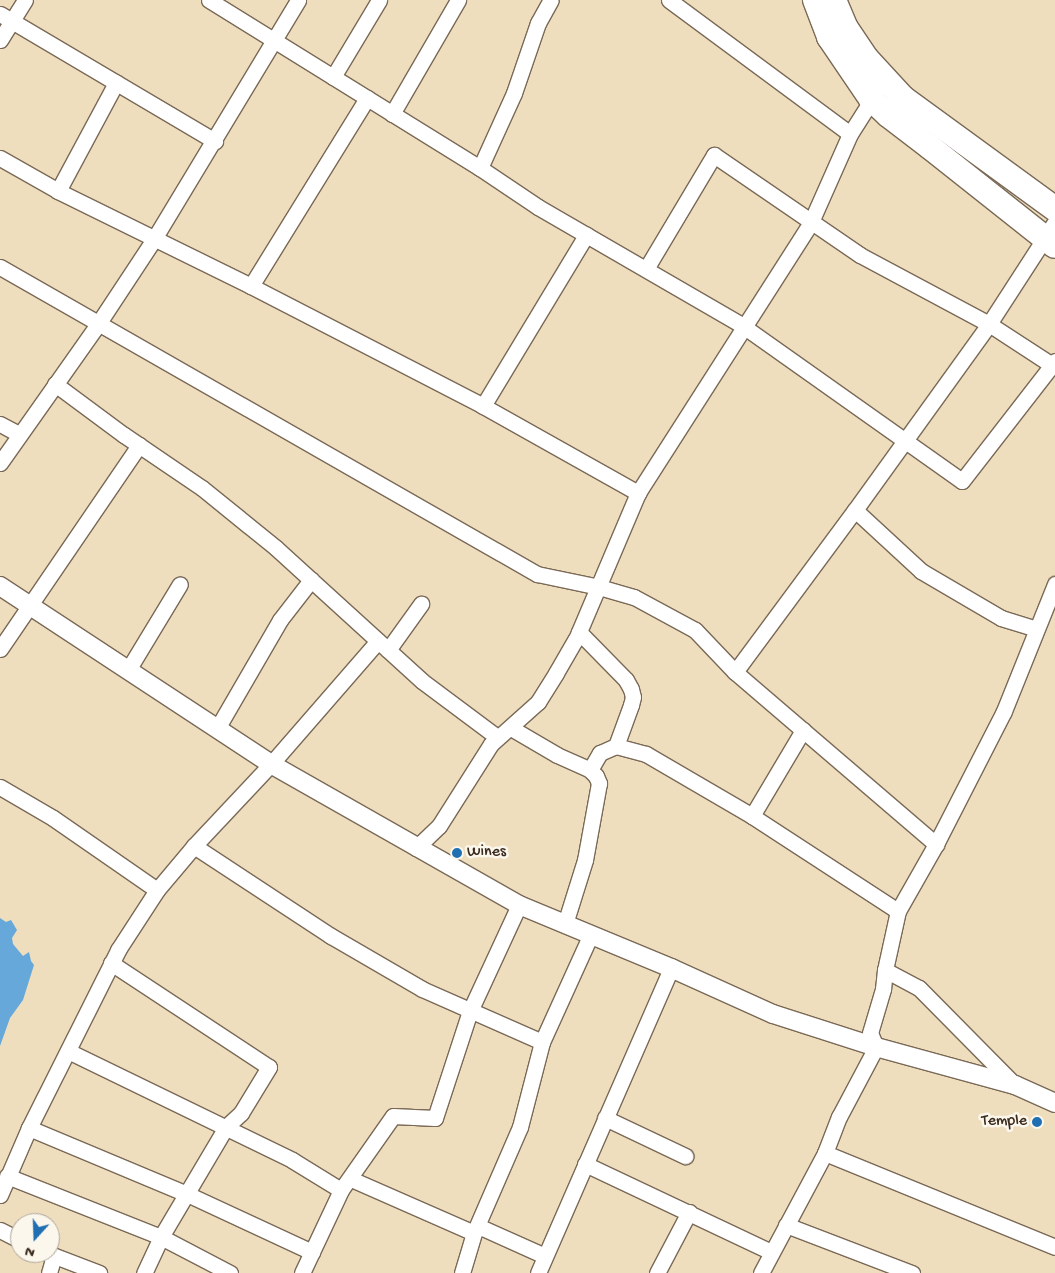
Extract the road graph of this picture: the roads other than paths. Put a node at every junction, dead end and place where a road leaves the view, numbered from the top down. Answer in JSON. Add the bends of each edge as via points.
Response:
{"nodes":[{"id":1,"x":25,"y":0,"type":"edge"},
{"id":2,"x":208,"y":0,"type":"edge"},
{"id":3,"x":298,"y":0,"type":"edge"},
{"id":4,"x":379,"y":0,"type":"edge"},
{"id":5,"x":458,"y":0,"type":"edge"},
{"id":6,"x":551,"y":0,"type":"edge"},
{"id":7,"x":669,"y":0,"type":"edge"},
{"id":8,"x":815,"y":0,"type":"edge"},
{"id":9,"x":834,"y":0,"type":"edge"},
{"id":10,"x":6,"y":17,"type":"edge"},
{"id":11,"x":0,"y":40,"type":"edge"},
{"id":12,"x":274,"y":40,"type":"junction"},
{"id":13,"x":332,"y":77,"type":"junction"},
{"id":14,"x":116,"y":83,"type":"junction"},
{"id":15,"x":879,"y":90,"type":"junction"},
{"id":16,"x":367,"y":98,"type":"junction"},
{"id":17,"x":392,"y":114,"type":"junction"},
{"id":18,"x":850,"y":134,"type":"junction"},
{"id":19,"x":215,"y":140,"type":"junction"},
{"id":20,"x":0,"y":158,"type":"edge"},
{"id":21,"x":480,"y":168,"type":"junction"},
{"id":22,"x":58,"y":191,"type":"junction"},
{"id":23,"x":1055,"y":208,"type":"edge"},
{"id":24,"x":811,"y":222,"type":"junction"},
{"id":25,"x":586,"y":235,"type":"junction"},
{"id":26,"x":1052,"y":236,"type":"edge"},
{"id":27,"x":154,"y":239,"type":"junction"},
{"id":28,"x":0,"y":267,"type":"edge"},
{"id":29,"x":646,"y":269,"type":"junction"},
{"id":30,"x":251,"y":286,"type":"junction"},
{"id":31,"x":98,"y":324,"type":"junction"},
{"id":32,"x":988,"y":324,"type":"junction"},
{"id":33,"x":743,"y":326,"type":"junction"},
{"id":34,"x":1054,"y":364,"type":"edge"},
{"id":35,"x":55,"y":384,"type":"junction"},
{"id":36,"x":483,"y":406,"type":"junction"},
{"id":37,"x":0,"y":424,"type":"edge"},
{"id":38,"x":19,"y":434,"type":"junction"},
{"id":39,"x":903,"y":440,"type":"junction"},
{"id":40,"x":139,"y":445,"type":"junction"},
{"id":41,"x":0,"y":463,"type":"edge"},
{"id":42,"x":638,"y":493,"type":"junction"},
{"id":43,"x":856,"y":510,"type":"junction"},
{"id":44,"x":311,"y":580,"type":"junction"},
{"id":45,"x":180,"y":584,"type":"dead end"},
{"id":46,"x":1055,"y":584,"type":"edge"},
{"id":47,"x":0,"y":586,"type":"edge"},
{"id":48,"x":599,"y":587,"type":"junction"},
{"id":49,"x":421,"y":604,"type":"dead end"},
{"id":50,"x":31,"y":606,"type":"junction"},
{"id":51,"x":1036,"y":629,"type":"junction"},
{"id":52,"x":579,"y":632,"type":"junction"},
{"id":53,"x":383,"y":645,"type":"junction"},
{"id":54,"x":0,"y":649,"type":"edge"},
{"id":55,"x":128,"y":670,"type":"junction"},
{"id":56,"x":735,"y":672,"type":"junction"},
{"id":57,"x":218,"y":727,"type":"junction"},
{"id":58,"x":511,"y":728,"type":"junction"},
{"id":59,"x":803,"y":730,"type":"junction"},
{"id":60,"x":497,"y":737,"type":"junction"},
{"id":61,"x":616,"y":746,"type":"junction"},
{"id":62,"x":271,"y":764,"type":"junction"},
{"id":63,"x":590,"y":770,"type":"junction"},
{"id":64,"x":0,"y":786,"type":"edge"},
{"id":65,"x":752,"y":816,"type":"junction"},
{"id":66,"x":936,"y":844,"type":"junction"},
{"id":67,"x":194,"y":846,"type":"junction"},
{"id":68,"x":416,"y":848,"type":"junction"},
{"id":69,"x":157,"y":890,"type":"junction"},
{"id":70,"x":519,"y":905,"type":"junction"},
{"id":71,"x":898,"y":911,"type":"junction"},
{"id":72,"x":566,"y":924,"type":"junction"},
{"id":73,"x":591,"y":934,"type":"junction"},
{"id":74,"x":111,"y":963,"type":"junction"},
{"id":75,"x":671,"y":968,"type":"junction"},
{"id":76,"x":884,"y":970,"type":"junction"},
{"id":77,"x":470,"y":1011,"type":"junction"},
{"id":78,"x":542,"y":1042,"type":"junction"},
{"id":79,"x":876,"y":1047,"type":"junction"},
{"id":80,"x":68,"y":1051,"type":"junction"},
{"id":81,"x":1015,"y":1086,"type":"junction"},
{"id":82,"x":1055,"y":1103,"type":"edge"},
{"id":83,"x":605,"y":1118,"type":"junction"},
{"id":84,"x":226,"y":1127,"type":"junction"},
{"id":85,"x":29,"y":1128,"type":"junction"},
{"id":86,"x":825,"y":1153,"type":"junction"},
{"id":87,"x":685,"y":1156,"type":"dead end"},
{"id":88,"x":585,"y":1164,"type":"junction"},
{"id":89,"x":7,"y":1176,"type":"junction"},
{"id":90,"x":346,"y":1184,"type":"junction"},
{"id":91,"x":187,"y":1194,"type":"junction"},
{"id":92,"x":0,"y":1195,"type":"edge"},
{"id":93,"x":689,"y":1212,"type":"junction"},
{"id":94,"x":786,"y":1225,"type":"junction"},
{"id":95,"x":476,"y":1230,"type":"junction"},
{"id":96,"x":162,"y":1237,"type":"junction"},
{"id":97,"x":1055,"y":1247,"type":"edge"},
{"id":98,"x":312,"y":1252,"type":"junction"},
{"id":99,"x":771,"y":1252,"type":"junction"},
{"id":100,"x":545,"y":1256,"type":"junction"},
{"id":101,"x":60,"y":1259,"type":"edge"},
{"id":102,"x":90,"y":1271,"type":"edge"},
{"id":103,"x":144,"y":1273,"type":"edge"},
{"id":104,"x":230,"y":1273,"type":"edge"},
{"id":105,"x":302,"y":1273,"type":"edge"},
{"id":106,"x":462,"y":1273,"type":"edge"},
{"id":107,"x":538,"y":1273,"type":"edge"},
{"id":108,"x":657,"y":1273,"type":"edge"},
{"id":109,"x":762,"y":1273,"type":"edge"},
{"id":110,"x":912,"y":1273,"type":"edge"}],
"edges":[{"from":1,"to":10,"type":"street"},
{"from":2,"to":12,"type":"street"},
{"from":3,"to":12,"type":"street"},
{"from":4,"to":13,"type":"street"},
{"from":5,"to":17,"type":"street"},
{"from":6,"to":21,"type":"street","via":[[538,24],[514,93]]},
{"from":7,"to":18,"type":"street"},
{"from":8,"to":15,"type":"highway","via":[[844,61]]},
{"from":9,"to":15,"type":"highway","via":[[846,28],[867,59]]},
{"from":10,"to":11,"type":"street"},
{"from":10,"to":14,"type":"street"},
{"from":12,"to":13,"type":"street"},
{"from":12,"to":19,"type":"street"},
{"from":13,"to":16,"type":"street"},
{"from":14,"to":19,"type":"street"},
{"from":14,"to":22,"type":"street"},
{"from":15,"to":18,"type":"street"},
{"from":15,"to":23,"type":"highway","via":[[903,98]]},
{"from":15,"to":26,"type":"highway","via":[[888,115]]},
{"from":16,"to":17,"type":"street"},
{"from":16,"to":30,"type":"street"},
{"from":17,"to":21,"type":"street"},
{"from":18,"to":24,"type":"street"},
{"from":19,"to":27,"type":"street"},
{"from":20,"to":22,"type":"street"},
{"from":21,"to":25,"type":"street"},
{"from":22,"to":27,"type":"street"},
{"from":24,"to":29,"type":"street","via":[[714,155]]},
{"from":24,"to":32,"type":"street","via":[[860,255]]},
{"from":24,"to":33,"type":"street"},
{"from":25,"to":29,"type":"street"},
{"from":25,"to":36,"type":"street"},
{"from":26,"to":32,"type":"street"},
{"from":27,"to":30,"type":"street"},
{"from":27,"to":31,"type":"street"},
{"from":28,"to":31,"type":"street"},
{"from":29,"to":33,"type":"street"},
{"from":30,"to":36,"type":"street"},
{"from":31,"to":35,"type":"street"},
{"from":31,"to":48,"type":"street","via":[[537,574]]},
{"from":32,"to":34,"type":"street"},
{"from":32,"to":39,"type":"street"},
{"from":33,"to":39,"type":"street"},
{"from":33,"to":42,"type":"street"},
{"from":34,"to":39,"type":"street","via":[[962,482]]},
{"from":35,"to":38,"type":"street"},
{"from":35,"to":40,"type":"street"},
{"from":36,"to":42,"type":"street"},
{"from":37,"to":38,"type":"street"},
{"from":38,"to":41,"type":"street"},
{"from":39,"to":43,"type":"street"},
{"from":40,"to":44,"type":"street","via":[[202,488]]},
{"from":40,"to":50,"type":"street"},
{"from":42,"to":48,"type":"street"},
{"from":43,"to":51,"type":"street","via":[[921,571],[1001,618]]},
{"from":43,"to":56,"type":"street"},
{"from":44,"to":53,"type":"street"},
{"from":44,"to":57,"type":"street","via":[[280,620]]},
{"from":45,"to":55,"type":"street"},
{"from":46,"to":51,"type":"street"},
{"from":47,"to":50,"type":"street"},
{"from":48,"to":52,"type":"street"},
{"from":48,"to":56,"type":"street","via":[[634,597],[695,630]]},
{"from":49,"to":53,"type":"street"},
{"from":50,"to":54,"type":"street"},
{"from":50,"to":55,"type":"street"},
{"from":51,"to":66,"type":"street","via":[[1004,711]]},
{"from":52,"to":58,"type":"street","via":[[538,702]]},
{"from":52,"to":61,"type":"street","via":[[631,689],[631,705]]},
{"from":53,"to":60,"type":"street","via":[[422,681]]},
{"from":53,"to":62,"type":"street"},
{"from":55,"to":57,"type":"street"},
{"from":56,"to":59,"type":"street"},
{"from":57,"to":62,"type":"street"},
{"from":58,"to":60,"type":"street"},
{"from":58,"to":63,"type":"street","via":[[557,756]]},
{"from":59,"to":65,"type":"street"},
{"from":59,"to":66,"type":"street"},
{"from":60,"to":68,"type":"street","via":[[439,826]]},
{"from":61,"to":63,"type":"street","via":[[600,753]]},
{"from":61,"to":65,"type":"street","via":[[646,754]]},
{"from":62,"to":67,"type":"street"},
{"from":62,"to":68,"type":"street"},
{"from":63,"to":72,"type":"street","via":[[599,783],[595,816],[586,860]]},
{"from":64,"to":69,"type":"street","via":[[53,818]]},
{"from":65,"to":71,"type":"street"},
{"from":66,"to":71,"type":"street"},
{"from":67,"to":69,"type":"street"},
{"from":67,"to":77,"type":"street","via":[[356,950],[422,989]]},
{"from":68,"to":70,"type":"street"},
{"from":69,"to":74,"type":"street"},
{"from":70,"to":72,"type":"street"},
{"from":70,"to":77,"type":"street"},
{"from":71,"to":76,"type":"street"},
{"from":72,"to":73,"type":"street"},
{"from":73,"to":75,"type":"street"},
{"from":73,"to":78,"type":"street"},
{"from":74,"to":80,"type":"street"},
{"from":74,"to":84,"type":"street","via":[[269,1067],[241,1113]]},
{"from":75,"to":79,"type":"street","via":[[773,1014]]},
{"from":75,"to":83,"type":"street"},
{"from":76,"to":79,"type":"street","via":[[883,989],[870,1033]]},
{"from":76,"to":81,"type":"street","via":[[919,988]]},
{"from":77,"to":78,"type":"street"},
{"from":77,"to":90,"type":"street","via":[[436,1118],[393,1116]]},
{"from":78,"to":95,"type":"street","via":[[520,1127]]},
{"from":79,"to":81,"type":"street"},
{"from":79,"to":86,"type":"street","via":[[839,1117]]},
{"from":80,"to":84,"type":"street"},
{"from":80,"to":85,"type":"street"},
{"from":81,"to":82,"type":"street"},
{"from":83,"to":87,"type":"street"},
{"from":83,"to":88,"type":"street"},
{"from":84,"to":90,"type":"street"},
{"from":84,"to":91,"type":"street"},
{"from":85,"to":89,"type":"street"},
{"from":85,"to":91,"type":"street"},
{"from":86,"to":94,"type":"street"},
{"from":86,"to":97,"type":"street"},
{"from":88,"to":93,"type":"street"},
{"from":88,"to":100,"type":"street"},
{"from":89,"to":92,"type":"street"},
{"from":89,"to":96,"type":"street"},
{"from":90,"to":95,"type":"street"},
{"from":90,"to":98,"type":"street"},
{"from":91,"to":96,"type":"street"},
{"from":91,"to":98,"type":"street"},
{"from":93,"to":99,"type":"street"},
{"from":93,"to":108,"type":"street"},
{"from":94,"to":99,"type":"street"},
{"from":94,"to":110,"type":"street"},
{"from":95,"to":100,"type":"street"},
{"from":95,"to":106,"type":"street"},
{"from":96,"to":103,"type":"street"},
{"from":96,"to":104,"type":"street"},
{"from":98,"to":105,"type":"street"},
{"from":99,"to":109,"type":"street"},
{"from":100,"to":107,"type":"street"},
{"from":101,"to":102,"type":"street"}]}
